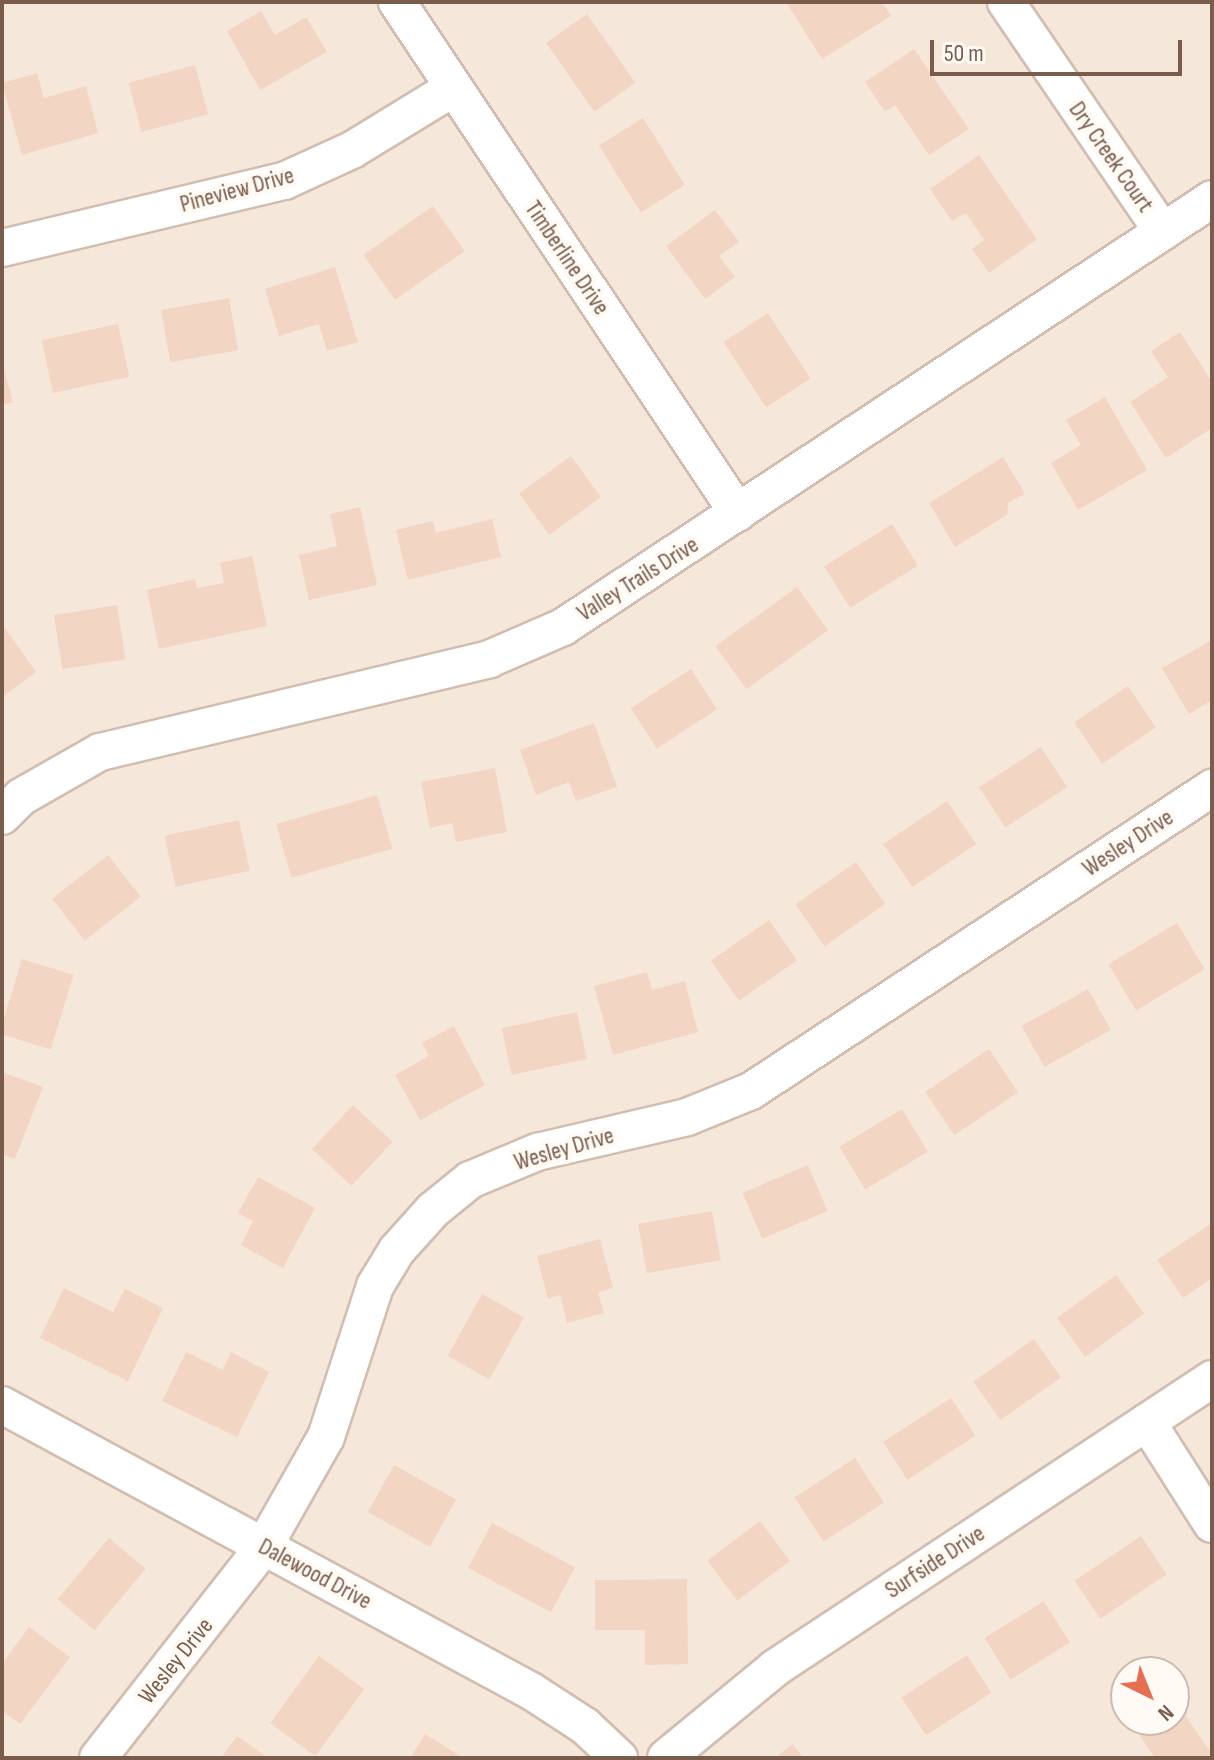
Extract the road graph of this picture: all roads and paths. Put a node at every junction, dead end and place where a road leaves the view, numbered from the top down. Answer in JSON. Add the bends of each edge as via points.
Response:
{"nodes":[{"id":1,"x":397,"y":2,"type":"edge"},
{"id":2,"x":1006,"y":2,"type":"edge"},
{"id":3,"x":453,"y":88,"type":"junction"},
{"id":4,"x":1212,"y":199,"type":"edge"},
{"id":5,"x":1163,"y":232,"type":"junction"},
{"id":6,"x":2,"y":248,"type":"edge"},
{"id":7,"x":738,"y":513,"type":"junction"},
{"id":8,"x":1212,"y":788,"type":"edge"},
{"id":9,"x":2,"y":816,"type":"edge"},
{"id":10,"x":1212,"y":1379,"type":"edge"},
{"id":11,"x":2,"y":1405,"type":"edge"},
{"id":12,"x":1147,"y":1422,"type":"junction"},
{"id":13,"x":1212,"y":1524,"type":"edge"},
{"id":14,"x":264,"y":1546,"type":"junction"},
{"id":15,"x":98,"y":1758,"type":"edge"},
{"id":16,"x":619,"y":1758,"type":"edge"},
{"id":17,"x":666,"y":1758,"type":"edge"}],
"edges":[{"from":1,"to":3,"type":"street","name":"Timberline Drive"},
{"from":2,"to":5,"type":"street","name":"Dry Creek Court"},
{"from":3,"to":6,"type":"street","name":"Pineview Drive","via":[[352,150],[284,181]]},
{"from":3,"to":7,"type":"street","name":"Timberline Drive"},
{"from":4,"to":5,"type":"street","name":"Valley Trails Drive"},
{"from":5,"to":7,"type":"street","name":"Valley Trails Drive"},
{"from":7,"to":9,"type":"street","name":"Valley Trails Drive","via":[[525,646],[100,752],[60,772]]},
{"from":8,"to":14,"type":"street","name":"Wesley Drive","via":[[751,1091],[687,1117],[537,1152],[470,1180],[397,1250],[375,1286],[326,1437]]},
{"from":10,"to":12,"type":"street","name":"Surfside Drive"},
{"from":11,"to":14,"type":"street","name":"Dalewood Drive"},
{"from":12,"to":13,"type":"street"},
{"from":12,"to":17,"type":"street","name":"Surfside Drive","via":[[775,1668]]},
{"from":14,"to":15,"type":"street","name":"Wesley Drive"},
{"from":14,"to":16,"type":"street","name":"Dalewood Drive","via":[[531,1691],[585,1726]]}]}
